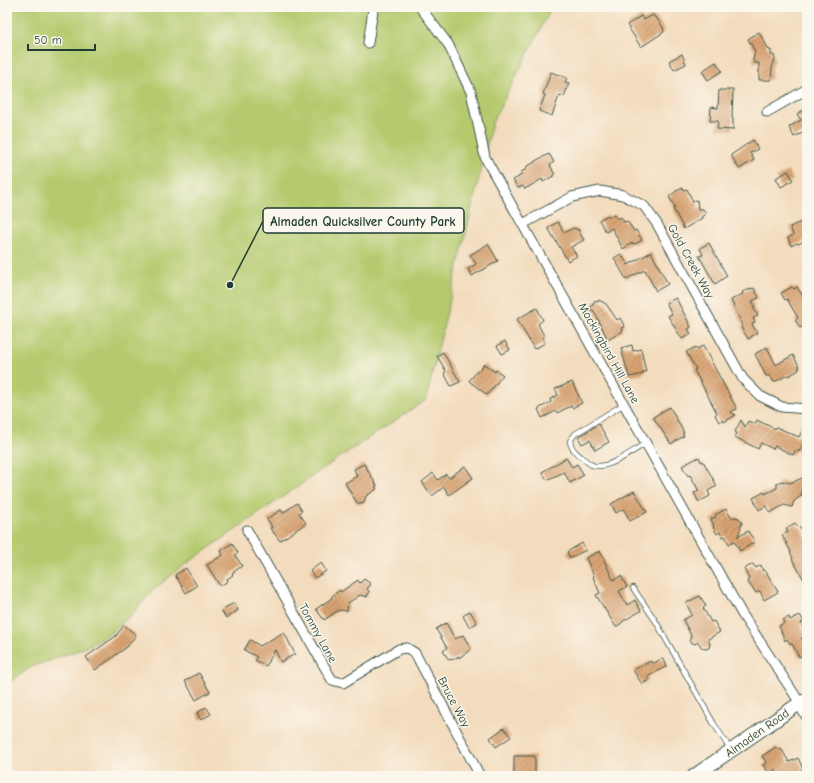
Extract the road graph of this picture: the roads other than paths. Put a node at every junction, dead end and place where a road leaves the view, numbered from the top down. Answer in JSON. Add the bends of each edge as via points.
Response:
{"nodes":[{"id":1,"x":375,"y":7,"type":"edge"},
{"id":2,"x":420,"y":7,"type":"edge"},
{"id":3,"x":368,"y":43,"type":"dead end"},
{"id":4,"x":807,"y":89,"type":"edge"},
{"id":5,"x":767,"y":112,"type":"dead end"},
{"id":6,"x":523,"y":224,"type":"junction"},
{"id":7,"x":624,"y":404,"type":"junction"},
{"id":8,"x":807,"y":409,"type":"edge"},
{"id":9,"x":646,"y":443,"type":"junction"},
{"id":10,"x":247,"y":530,"type":"dead end"},
{"id":11,"x":633,"y":588,"type":"dead end"},
{"id":12,"x":399,"y":649,"type":"joint"},
{"id":13,"x":805,"y":698,"type":"edge"},
{"id":14,"x":807,"y":714,"type":"edge"},
{"id":15,"x":731,"y":751,"type":"junction"},
{"id":16,"x":480,"y":776,"type":"edge"},
{"id":17,"x":694,"y":776,"type":"edge"}],
"edges":[{"from":1,"to":3,"type":"street"},
{"from":2,"to":6,"type":"street","name":"Mockingbird Hill Lane","via":[[448,44],[471,92],[485,157]]},
{"from":4,"to":5,"type":"street"},
{"from":6,"to":7,"type":"street","name":"Mockingbird Hill Lane"},
{"from":6,"to":8,"type":"street","name":"Gold Creek Way","via":[[572,197],[600,191],[622,195],[644,206],[657,224],[743,379],[760,396],[782,407]]},
{"from":7,"to":9,"type":"street","name":"Mockingbird Hill Lane"},
{"from":7,"to":9,"type":"lane","via":[[575,434],[570,441],[572,447],[593,465],[605,466]]},
{"from":9,"to":13,"type":"street","name":"Mockingbird Hill Lane","via":[[742,614]]},
{"from":10,"to":12,"type":"street","name":"Tommy Lane","via":[[332,680],[343,682]]},
{"from":11,"to":15,"type":"lane","via":[[655,620]]},
{"from":12,"to":16,"type":"street","name":"Bruce Way","via":[[407,648],[414,652]]},
{"from":13,"to":14,"type":"street"},
{"from":13,"to":15,"type":"street","name":"Almaden Road"},
{"from":15,"to":17,"type":"street","name":"Almaden Road"}]}
